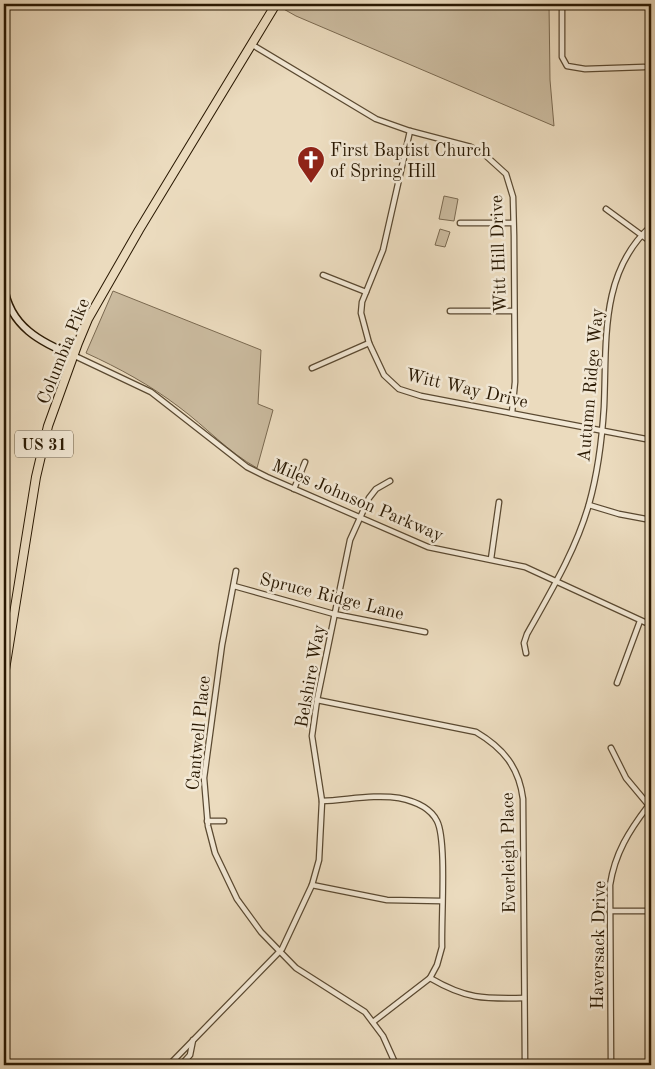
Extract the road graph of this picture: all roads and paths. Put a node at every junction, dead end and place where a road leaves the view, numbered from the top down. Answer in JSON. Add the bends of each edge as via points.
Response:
{"nodes":[{"id":1,"x":276,"y":4,"type":"edge"},
{"id":2,"x":562,"y":4,"type":"edge"},
{"id":3,"x":251,"y":44,"type":"junction"},
{"id":4,"x":644,"y":66,"type":"dead end"},
{"id":5,"x":410,"y":131,"type":"junction"},
{"id":6,"x":606,"y":209,"type":"dead end"},
{"id":7,"x":460,"y":223,"type":"dead end"},
{"id":8,"x":513,"y":223,"type":"junction"},
{"id":9,"x":651,"y":226,"type":"edge"},
{"id":10,"x":642,"y":234,"type":"junction"},
{"id":11,"x":651,"y":242,"type":"edge"},
{"id":12,"x":322,"y":275,"type":"dead end"},
{"id":13,"x":4,"y":286,"type":"edge"},
{"id":14,"x":366,"y":292,"type":"junction"},
{"id":15,"x":450,"y":311,"type":"dead end"},
{"id":16,"x":514,"y":311,"type":"junction"},
{"id":17,"x":369,"y":343,"type":"junction"},
{"id":18,"x":75,"y":356,"type":"junction"},
{"id":19,"x":312,"y":368,"type":"dead end"},
{"id":20,"x":512,"y":413,"type":"junction"},
{"id":21,"x":602,"y":432,"type":"junction"},
{"id":22,"x":651,"y":440,"type":"edge"},
{"id":23,"x":305,"y":462,"type":"dead end"},
{"id":24,"x":390,"y":481,"type":"dead end"},
{"id":25,"x":294,"y":489,"type":"junction"},
{"id":26,"x":499,"y":502,"type":"dead end"},
{"id":27,"x":589,"y":505,"type":"junction"},
{"id":28,"x":359,"y":516,"type":"junction"},
{"id":29,"x":651,"y":520,"type":"edge"},
{"id":30,"x":491,"y":559,"type":"junction"},
{"id":31,"x":236,"y":571,"type":"dead end"},
{"id":32,"x":556,"y":582,"type":"junction"},
{"id":33,"x":234,"y":586,"type":"junction"},
{"id":34,"x":334,"y":614,"type":"junction"},
{"id":35,"x":640,"y":621,"type":"junction"},
{"id":36,"x":651,"y":625,"type":"edge"},
{"id":37,"x":425,"y":632,"type":"dead end"},
{"id":38,"x":526,"y":653,"type":"dead end"},
{"id":39,"x":4,"y":676,"type":"edge"},
{"id":40,"x":617,"y":683,"type":"dead end"},
{"id":41,"x":316,"y":700,"type":"junction"},
{"id":42,"x":611,"y":748,"type":"dead end"},
{"id":43,"x":322,"y":801,"type":"junction"},
{"id":44,"x":650,"y":807,"type":"edge"},
{"id":45,"x":207,"y":821,"type":"junction"},
{"id":46,"x":224,"y":821,"type":"dead end"},
{"id":47,"x":312,"y":885,"type":"junction"},
{"id":48,"x":442,"y":902,"type":"junction"},
{"id":49,"x":610,"y":911,"type":"junction"},
{"id":50,"x":651,"y":911,"type":"edge"},
{"id":51,"x":279,"y":952,"type":"junction"},
{"id":52,"x":430,"y":978,"type":"junction"},
{"id":53,"x":524,"y":998,"type":"junction"},
{"id":54,"x":373,"y":1022,"type":"junction"},
{"id":55,"x":194,"y":1040,"type":"junction"},
{"id":56,"x":169,"y":1065,"type":"edge"},
{"id":57,"x":181,"y":1065,"type":"edge"},
{"id":58,"x":396,"y":1065,"type":"edge"},
{"id":59,"x":525,"y":1065,"type":"edge"},
{"id":60,"x":611,"y":1065,"type":"edge"}],
"edges":[{"from":1,"to":3,"type":"main road","number":"US 31"},
{"from":2,"to":4,"type":"street","via":[[562,57],[567,66],[585,69]]},
{"from":3,"to":5,"type":"street","name":"Witt Hill Drive","via":[[376,118]]},
{"from":3,"to":18,"type":"main road","name":"Columbia Pike","number":"US 31","via":[[88,319]]},
{"from":5,"to":8,"type":"street","name":"Witt Hill Drive","via":[[471,147],[484,154],[506,174],[513,197]]},
{"from":5,"to":14,"type":"street","name":"Witt Way Drive","via":[[382,250]]},
{"from":6,"to":10,"type":"street"},
{"from":7,"to":8,"type":"street"},
{"from":8,"to":16,"type":"street","name":"Witt Hill Drive"},
{"from":9,"to":10,"type":"street","name":"Autumn Ridge Way"},
{"from":10,"to":11,"type":"street"},
{"from":10,"to":21,"type":"street","name":"Autumn Ridge Way","via":[[626,254],[615,278],[607,316]]},
{"from":12,"to":14,"type":"street"},
{"from":13,"to":18,"type":"main road","via":[[12,312],[27,330],[49,346]]},
{"from":14,"to":17,"type":"street","name":"Witt Way Drive","via":[[361,313]]},
{"from":15,"to":16,"type":"street"},
{"from":16,"to":20,"type":"street","name":"Witt Hill Drive"},
{"from":17,"to":19,"type":"street"},
{"from":17,"to":20,"type":"street","name":"Witt Way Drive","via":[[384,375],[399,389]]},
{"from":18,"to":25,"type":"street","name":"Miles Johnson Parkway","via":[[151,392],[247,467]]},
{"from":18,"to":39,"type":"main road","name":"Columbia Pike","number":"US 31","via":[[48,426],[36,477]]},
{"from":20,"to":21,"type":"street","name":"Witt Way Drive"},
{"from":21,"to":22,"type":"street","name":"Witt Way Drive"},
{"from":21,"to":27,"type":"street","name":"Autumn Ridge Way"},
{"from":23,"to":25,"type":"street"},
{"from":24,"to":28,"type":"street","name":"Belshire Way","via":[[376,489]]},
{"from":25,"to":28,"type":"street","name":"Miles Johnson Parkway"},
{"from":26,"to":30,"type":"street"},
{"from":27,"to":29,"type":"street"},
{"from":27,"to":32,"type":"street","name":"Autumn Ridge Way","via":[[576,542]]},
{"from":28,"to":30,"type":"street","name":"Miles Johnson Parkway","via":[[428,547]]},
{"from":28,"to":34,"type":"street","name":"Belshire Way"},
{"from":30,"to":32,"type":"street","name":"Miles Johnson Parkway","via":[[517,564]]},
{"from":31,"to":33,"type":"street","name":"Cantwell Place"},
{"from":32,"to":35,"type":"street","name":"Miles Johnson Parkway"},
{"from":32,"to":38,"type":"street","name":"Autumn Ridge Way","via":[[527,634]]},
{"from":33,"to":34,"type":"street","name":"Spruce Ridge Lane"},
{"from":33,"to":45,"type":"street","name":"Cantwell Place","via":[[204,778]]},
{"from":34,"to":37,"type":"street","name":"Spruce Ridge Lane"},
{"from":34,"to":41,"type":"street","name":"Belshire Way"},
{"from":35,"to":36,"type":"street","name":"Miles Johnson Parkway"},
{"from":35,"to":40,"type":"street"},
{"from":41,"to":43,"type":"street","name":"Belshire Way","via":[[312,736]]},
{"from":41,"to":53,"type":"street","name":"Everleigh Place","via":[[476,732],[507,755],[519,777],[523,799]]},
{"from":42,"to":44,"type":"street","via":[[626,778]]},
{"from":43,"to":47,"type":"street","name":"Belshire Way","via":[[318,860]]},
{"from":43,"to":48,"type":"street","via":[[391,797],[423,805],[440,829]]},
{"from":44,"to":49,"type":"street","name":"Haversack Drive","via":[[626,836],[616,860],[610,885]]},
{"from":45,"to":46,"type":"street"},
{"from":45,"to":51,"type":"street","name":"Cantwell Place","via":[[214,853],[236,899]]},
{"from":47,"to":48,"type":"street","via":[[387,900]]},
{"from":47,"to":51,"type":"street","name":"Belshire Way"},
{"from":48,"to":52,"type":"street","via":[[442,947]]},
{"from":49,"to":50,"type":"street"},
{"from":49,"to":60,"type":"street","name":"Haversack Drive"},
{"from":51,"to":54,"type":"street","name":"Cantwell Place","via":[[311,979],[365,1012]]},
{"from":51,"to":55,"type":"street","name":"Belshire Way"},
{"from":52,"to":53,"type":"street","via":[[469,997]]},
{"from":52,"to":54,"type":"street"},
{"from":53,"to":59,"type":"street","name":"Everleigh Place"},
{"from":54,"to":58,"type":"street","name":"Cantwell Place"},
{"from":55,"to":56,"type":"street","name":"Belshire Way"},
{"from":55,"to":57,"type":"street","name":"Belshire Way","via":[[190,1055]]}]}
